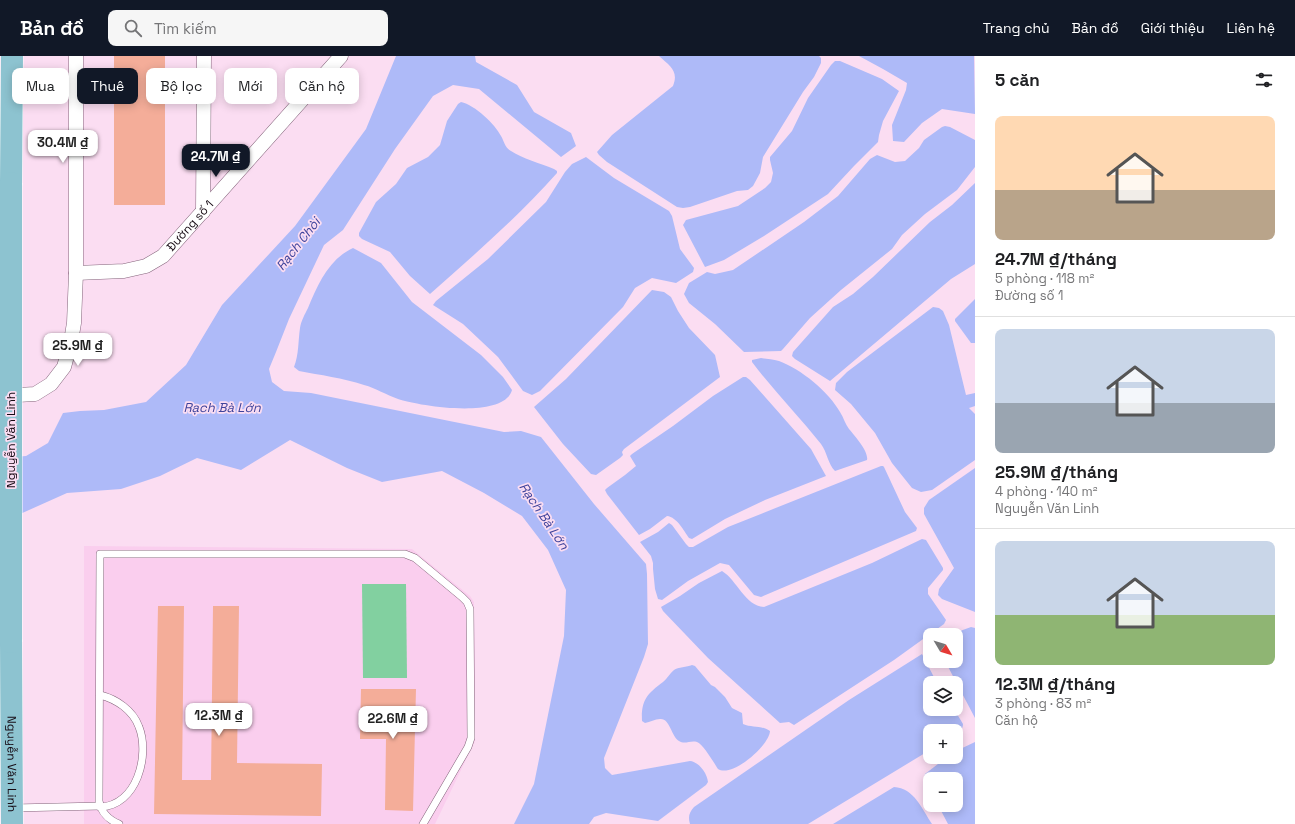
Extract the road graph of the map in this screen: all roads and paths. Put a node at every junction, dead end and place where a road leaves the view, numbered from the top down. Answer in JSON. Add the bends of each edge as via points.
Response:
{"nodes":[{"id":1,"x":12,"y":56,"type":"edge"},
{"id":2,"x":76,"y":56,"type":"edge"},
{"id":3,"x":204,"y":56,"type":"edge"},
{"id":4,"x":341,"y":56,"type":"edge"},
{"id":5,"x":203,"y":212,"type":"junction"},
{"id":6,"x":76,"y":272,"type":"junction"},
{"id":7,"x":0,"y":396,"type":"edge"},
{"id":8,"x":100,"y":695,"type":"junction"},
{"id":9,"x":100,"y":806,"type":"junction"},
{"id":10,"x":12,"y":816,"type":"edge"},
{"id":11,"x":119,"y":824,"type":"edge"},
{"id":12,"x":423,"y":824,"type":"edge"}],
"edges":[{"from":1,"to":10,"type":"main road","name":"Nguyễn Văn Linh","bridge":true},
{"from":2,"to":6,"type":"street"},
{"from":3,"to":5,"type":"street"},
{"from":4,"to":5,"type":"street","name":"Đường số 1"},
{"from":5,"to":6,"type":"street","name":"Đường số 1","via":[[163,256],[146,266],[124,271]]},
{"from":6,"to":7,"type":"street","via":[[74,323],[64,367],[51,384],[35,394]]},
{"from":8,"to":9,"type":"lane"},
{"from":8,"to":9,"type":"lane","via":[[113,699],[127,710],[139,726],[142,748],[141,763],[132,788],[121,800]]},
{"from":8,"to":12,"type":"lane","via":[[100,554],[409,555],[462,597],[470,609],[470,741]]},
{"from":9,"to":10,"type":"lane"},
{"from":9,"to":11,"type":"lane","via":[[107,816]]}]}
